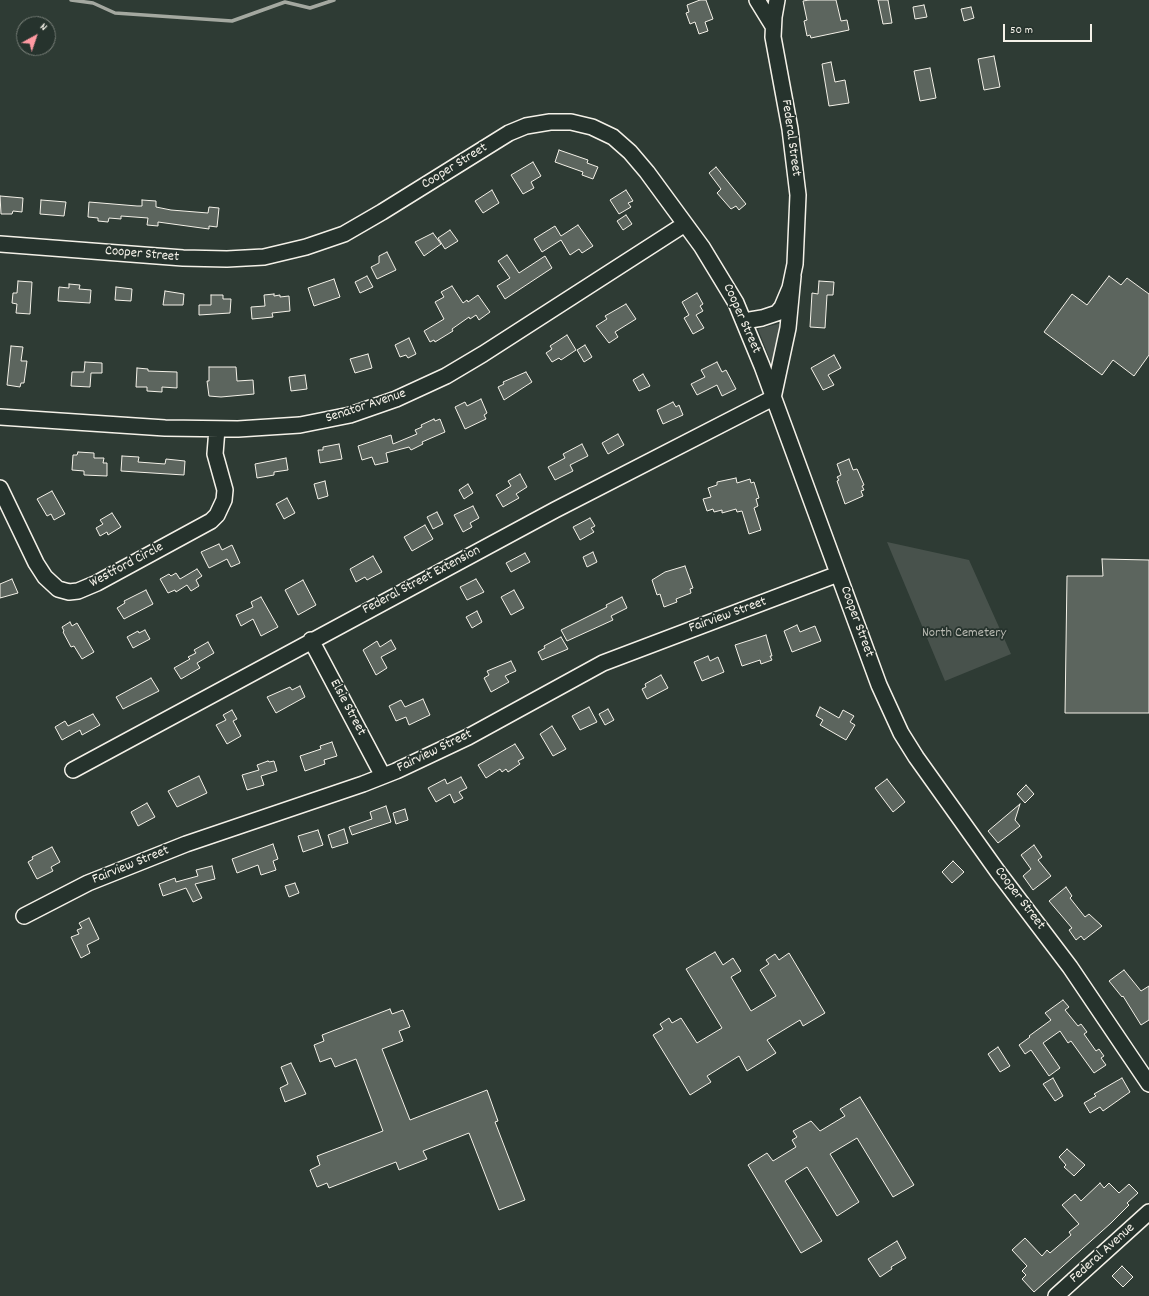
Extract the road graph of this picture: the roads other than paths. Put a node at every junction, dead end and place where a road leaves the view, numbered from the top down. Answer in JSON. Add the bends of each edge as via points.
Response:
{"nodes":[{"id":1,"x":757,"y":0,"type":"edge"},
{"id":2,"x":777,"y":0,"type":"edge"},
{"id":3,"x":773,"y":26,"type":"junction"},
{"id":4,"x":685,"y":224,"type":"junction"},
{"id":5,"x":0,"y":244,"type":"edge"},
{"id":6,"x":793,"y":276,"type":"junction"},
{"id":7,"x":744,"y":321,"type":"junction"},
{"id":8,"x":773,"y":398,"type":"junction"},
{"id":9,"x":0,"y":417,"type":"edge"},
{"id":10,"x":217,"y":429,"type":"junction"},
{"id":11,"x":0,"y":488,"type":"edge"},
{"id":12,"x":838,"y":574,"type":"junction"},
{"id":13,"x":311,"y":640,"type":"junction"},
{"id":14,"x":73,"y":770,"type":"dead end"},
{"id":15,"x":383,"y":776,"type":"junction"},
{"id":16,"x":24,"y":916,"type":"dead end"},
{"id":17,"x":1149,"y":1084,"type":"edge"},
{"id":18,"x":1149,"y":1212,"type":"edge"},
{"id":19,"x":1056,"y":1296,"type":"edge"}],
"edges":[{"from":1,"to":3,"type":"street"},
{"from":2,"to":3,"type":"street","name":"Federal Street"},
{"from":3,"to":6,"type":"street","name":"Federal Street","via":[[798,195],[798,240]]},
{"from":4,"to":5,"type":"street","name":"Cooper Street","via":[[648,172],[619,142],[592,127],[556,121],[532,124],[509,133],[344,234],[278,255],[246,259],[209,259]]},
{"from":4,"to":7,"type":"street","name":"Cooper Street","via":[[717,269]]},
{"from":4,"to":10,"type":"street","name":"Senator Avenue","via":[[483,354],[411,393],[365,410],[318,422],[267,428]]},
{"from":6,"to":7,"type":"street","name":"Federal Street","via":[[785,301],[777,312]]},
{"from":6,"to":8,"type":"street","name":"Federal Street","via":[[788,328]]},
{"from":7,"to":8,"type":"street","name":"Cooper Street"},
{"from":8,"to":12,"type":"street","name":"Cooper Street"},
{"from":8,"to":13,"type":"street","name":"Federal Street Extension"},
{"from":9,"to":10,"type":"street","name":"Senator Avenue"},
{"from":10,"to":11,"type":"street","name":"Westford Circle","via":[[215,454],[225,490],[224,500],[216,515],[204,525],[78,591],[63,591],[45,577]]},
{"from":12,"to":15,"type":"street","name":"Fairview Street","via":[[603,663],[468,737]]},
{"from":12,"to":17,"type":"street","name":"Cooper Street","via":[[879,685],[908,746],[1070,967]]},
{"from":13,"to":14,"type":"street","name":"Federal Street Extension"},
{"from":13,"to":15,"type":"street","name":"Elsie Street"},
{"from":15,"to":16,"type":"street","name":"Fairview Street","via":[[186,844],[83,886]]},
{"from":18,"to":19,"type":"street","name":"Federal Avenue"}]}
